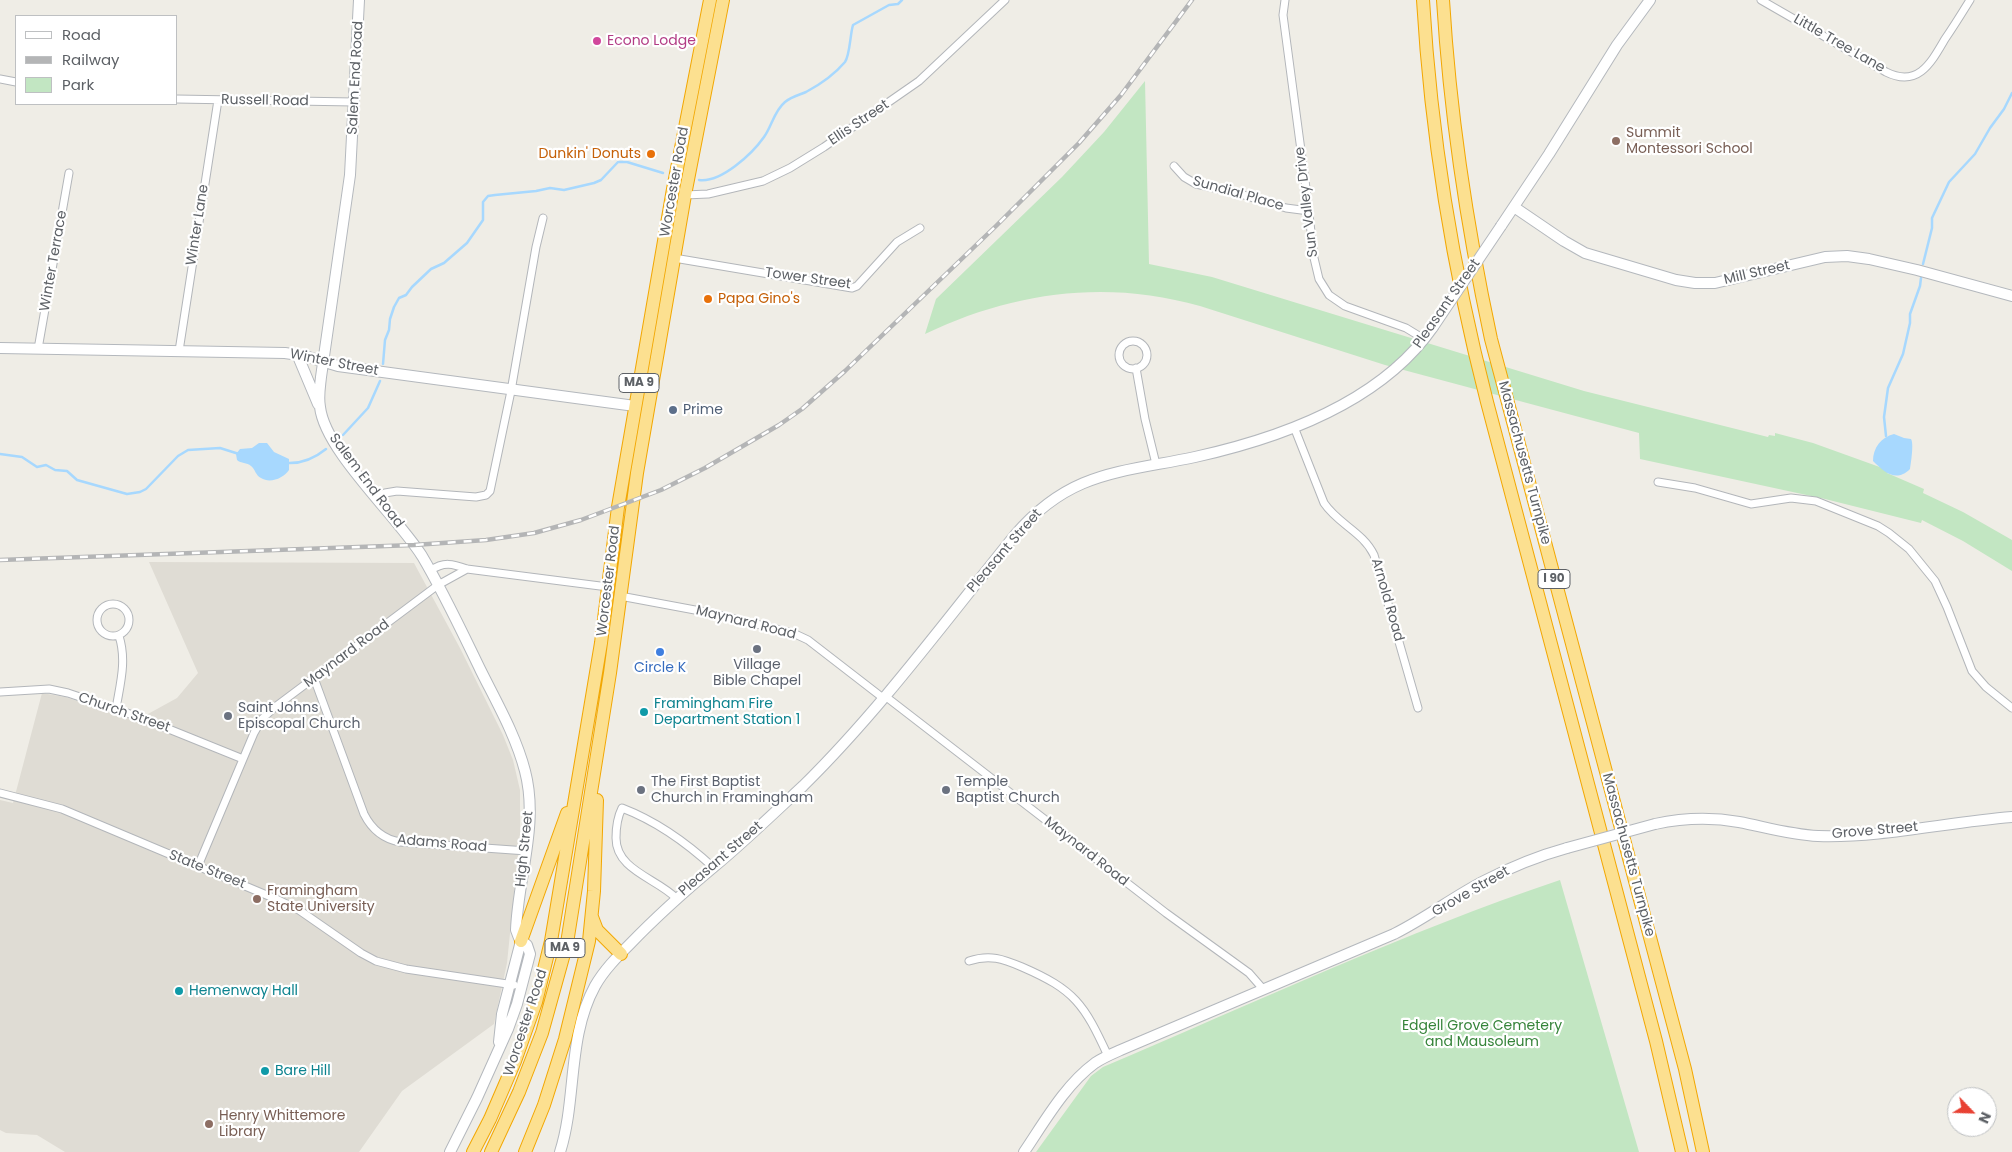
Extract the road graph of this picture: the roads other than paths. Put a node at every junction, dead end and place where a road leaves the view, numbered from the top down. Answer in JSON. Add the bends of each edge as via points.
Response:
{"nodes":[{"id":1,"x":359,"y":0,"type":"edge"},
{"id":2,"x":710,"y":0,"type":"edge"},
{"id":3,"x":723,"y":0,"type":"edge"},
{"id":4,"x":1005,"y":0,"type":"edge"},
{"id":5,"x":1285,"y":0,"type":"edge"},
{"id":6,"x":1423,"y":0,"type":"edge"},
{"id":7,"x":1443,"y":0,"type":"edge"},
{"id":8,"x":1650,"y":0,"type":"edge"},
{"id":9,"x":1761,"y":0,"type":"edge"},
{"id":10,"x":1970,"y":0,"type":"edge"},
{"id":11,"x":0,"y":79,"type":"edge"},
{"id":12,"x":15,"y":82,"type":"edge"},
{"id":13,"x":178,"y":99,"type":"edge"},
{"id":14,"x":218,"y":100,"type":"junction"},
{"id":15,"x":354,"y":102,"type":"junction"},
{"id":16,"x":1174,"y":166,"type":"dead end"},
{"id":17,"x":69,"y":173,"type":"dead end"},
{"id":18,"x":685,"y":195,"type":"junction"},
{"id":19,"x":1514,"y":207,"type":"junction"},
{"id":20,"x":1309,"y":211,"type":"junction"},
{"id":21,"x":544,"y":218,"type":"dead end"},
{"id":22,"x":920,"y":228,"type":"dead end"},
{"id":23,"x":674,"y":258,"type":"junction"},
{"id":24,"x":2012,"y":296,"type":"edge"},
{"id":25,"x":1424,"y":339,"type":"junction"},
{"id":26,"x":0,"y":348,"type":"edge"},
{"id":27,"x":38,"y":349,"type":"junction"},
{"id":28,"x":179,"y":351,"type":"junction"},
{"id":29,"x":297,"y":354,"type":"junction"},
{"id":30,"x":323,"y":362,"type":"junction"},
{"id":31,"x":1136,"y":368,"type":"junction"},
{"id":32,"x":511,"y":391,"type":"junction"},
{"id":33,"x":635,"y":406,"type":"junction"},
{"id":34,"x":320,"y":407,"type":"junction"},
{"id":35,"x":1294,"y":427,"type":"junction"},
{"id":36,"x":1156,"y":464,"type":"junction"},
{"id":37,"x":1658,"y":482,"type":"dead end"},
{"id":38,"x":377,"y":498,"type":"junction"},
{"id":39,"x":467,"y":569,"type":"junction"},
{"id":40,"x":430,"y":571,"type":"junction"},
{"id":41,"x":438,"y":586,"type":"junction"},
{"id":42,"x":608,"y":587,"type":"junction"},
{"id":43,"x":620,"y":596,"type":"junction"},
{"id":44,"x":119,"y":636,"type":"junction"},
{"id":45,"x":314,"y":678,"type":"junction"},
{"id":46,"x":0,"y":692,"type":"edge"},
{"id":47,"x":884,"y":697,"type":"junction"},
{"id":48,"x":116,"y":708,"type":"junction"},
{"id":49,"x":1418,"y":708,"type":"dead end"},
{"id":50,"x":2012,"y":708,"type":"edge"},
{"id":51,"x":601,"y":732,"type":"junction"},
{"id":52,"x":521,"y":757,"type":"joint"},
{"id":53,"x":243,"y":759,"type":"junction"},
{"id":54,"x":581,"y":768,"type":"junction"},
{"id":55,"x":0,"y":793,"type":"edge"},
{"id":56,"x":2012,"y":817,"type":"edge"},
{"id":57,"x":526,"y":851,"type":"junction"},
{"id":58,"x":198,"y":866,"type":"junction"},
{"id":59,"x":714,"y":868,"type":"junction"},
{"id":60,"x":676,"y":898,"type":"junction"},
{"id":61,"x":592,"y":917,"type":"junction"},
{"id":62,"x":522,"y":941,"type":"junction"},
{"id":63,"x":621,"y":954,"type":"junction"},
{"id":64,"x":969,"y":961,"type":"dead end"},
{"id":65,"x":510,"y":984,"type":"junction"},
{"id":66,"x":522,"y":986,"type":"junction"},
{"id":67,"x":1263,"y":989,"type":"junction"},
{"id":68,"x":498,"y":1048,"type":"junction"},
{"id":69,"x":1108,"y":1056,"type":"junction"},
{"id":70,"x":450,"y":1152,"type":"edge"},
{"id":71,"x":473,"y":1152,"type":"edge"},
{"id":72,"x":491,"y":1152,"type":"edge"},
{"id":73,"x":525,"y":1152,"type":"edge"},
{"id":74,"x":560,"y":1152,"type":"edge"},
{"id":75,"x":1024,"y":1152,"type":"edge"},
{"id":76,"x":1682,"y":1152,"type":"edge"},
{"id":77,"x":1703,"y":1152,"type":"edge"}],
"edges":[{"from":1,"to":15,"type":"street","name":"Salem End Road"},
{"from":2,"to":33,"type":"highway","name":"Worcester Road","number":"MA 9"},
{"from":3,"to":18,"type":"highway","name":"Worcester Road","number":"MA 9"},
{"from":4,"to":18,"type":"street","name":"Ellis Street","via":[[910,88],[790,168],[763,181],[708,194]]},
{"from":5,"to":20,"type":"street","name":"Sun Valley Drive","via":[[1284,16]]},
{"from":6,"to":76,"type":"highway","name":"Massachusetts Turnpike","number":"I 90","via":[[1436,149],[1468,323],[1656,1041]]},
{"from":7,"to":77,"type":"highway","name":"Massachusetts Turnpike","number":"I 90","via":[[1457,150],[1490,331],[1680,1053]]},
{"from":8,"to":19,"type":"street","name":"Pleasant Street","via":[[1617,44]]},
{"from":9,"to":10,"type":"street","name":"Little Tree Lane","via":[[1886,72],[1907,78],[1921,72],[1931,62]]},
{"from":11,"to":12,"type":"street"},
{"from":13,"to":14,"type":"street","name":"Russell Road"},
{"from":14,"to":15,"type":"street","name":"Russell Road"},
{"from":14,"to":28,"type":"street","name":"Winter Lane"},
{"from":15,"to":30,"type":"street","name":"Salem End Road","via":[[346,215]]},
{"from":16,"to":20,"type":"street","name":"Sundial Place","via":[[1196,184]]},
{"from":17,"to":27,"type":"street","name":"Winter Terrace"},
{"from":18,"to":23,"type":"highway","name":"Worcester Road","number":"MA 9"},
{"from":19,"to":24,"type":"street","name":"Mill Street","via":[[1585,253],[1676,280],[1716,282],[1825,257],[1847,256],[1908,268]]},
{"from":19,"to":25,"type":"street","name":"Pleasant Street","bridge":true},
{"from":20,"to":25,"type":"street","name":"Sun Valley Drive","via":[[1316,269],[1329,295],[1345,306],[1406,328]]},
{"from":21,"to":32,"type":"street"},
{"from":22,"to":23,"type":"street","name":"Tower Street","via":[[898,242],[858,286],[852,288]]},
{"from":23,"to":43,"type":"highway","name":"Worcester Road","number":"MA 9","via":[[634,492]]},
{"from":25,"to":35,"type":"street","name":"Pleasant Street","via":[[1399,366],[1365,392]]},
{"from":26,"to":27,"type":"street","name":"Winter Street"},
{"from":27,"to":28,"type":"street","name":"Winter Street"},
{"from":28,"to":29,"type":"street","name":"Winter Street"},
{"from":29,"to":30,"type":"street","name":"Winter Street"},
{"from":29,"to":34,"type":"street"},
{"from":30,"to":32,"type":"street","name":"Winter Street"},
{"from":30,"to":34,"type":"street","name":"Salem End Road"},
{"from":31,"to":31,"type":"street","via":[[1145,361],[1146,353],[1140,343],[1129,342],[1120,349],[1120,361],[1127,368]]},
{"from":31,"to":36,"type":"street"},
{"from":32,"to":33,"type":"street","name":"Winter Street"},
{"from":32,"to":38,"type":"street","via":[[493,483],[488,493],[476,497],[390,492]]},
{"from":33,"to":42,"type":"highway","name":"Worcester Road","number":"MA 9"},
{"from":34,"to":38,"type":"street","name":"Salem End Road","via":[[324,424],[334,442]]},
{"from":35,"to":36,"type":"street","name":"Pleasant Street","via":[[1226,449]]},
{"from":35,"to":49,"type":"street","name":"Arnold Road","via":[[1324,503],[1335,517],[1367,542],[1374,555]]},
{"from":36,"to":47,"type":"street","name":"Pleasant Street","via":[[1085,481],[1044,505],[1015,535]]},
{"from":37,"to":50,"type":"street","via":[[1695,488],[1751,504],[1790,498],[1816,501],[1890,533],[1913,553],[1935,581],[1972,671]]},
{"from":38,"to":40,"type":"street","name":"Salem End Road"},
{"from":39,"to":40,"type":"street","via":[[443,563]]},
{"from":39,"to":41,"type":"street","name":"Maynard Road"},
{"from":39,"to":42,"type":"street"},
{"from":40,"to":41,"type":"street","name":"Salem End Road"},
{"from":41,"to":45,"type":"street","name":"Maynard Road"},
{"from":41,"to":52,"type":"street","name":"Salem End Road"},
{"from":42,"to":54,"type":"highway","name":"Worcester Road","number":"MA 9"},
{"from":43,"to":47,"type":"street","name":"Maynard Road","via":[[794,633]]},
{"from":43,"to":51,"type":"highway","name":"Worcester Road","number":"MA 9"},
{"from":44,"to":44,"type":"street","via":[[109,636],[98,626],[97,617],[106,606],[124,607],[129,616],[128,628]]},
{"from":44,"to":48,"type":"street","via":[[123,662]]},
{"from":45,"to":53,"type":"street","name":"Maynard Road","via":[[262,719]]},
{"from":45,"to":57,"type":"street","name":"Adams Road","via":[[364,814],[378,833],[400,842]]},
{"from":46,"to":48,"type":"street","name":"Church Street","via":[[49,689]]},
{"from":47,"to":59,"type":"street","name":"Pleasant Street","via":[[807,781]]},
{"from":47,"to":67,"type":"street","name":"Maynard Road","via":[[1249,973]]},
{"from":48,"to":53,"type":"street","name":"Church Street"},
{"from":51,"to":61,"type":"highway"},
{"from":51,"to":72,"type":"highway","name":"Worcester Road","number":"MA 9","via":[[573,913],[552,1003],[531,1063]]},
{"from":52,"to":57,"type":"street","name":"High Street","via":[[530,804]]},
{"from":53,"to":58,"type":"street","name":"Maynard Road"},
{"from":54,"to":62,"type":"highway"},
{"from":54,"to":71,"type":"highway","name":"Worcester Road","number":"MA 9","via":[[558,909],[536,1002],[503,1090]]},
{"from":55,"to":58,"type":"street","name":"State Street","via":[[62,809]]},
{"from":56,"to":67,"type":"street","name":"Grove Street","bridge":true,"via":[[1831,836],[1712,819],[1655,824],[1567,848],[1502,873],[1410,926]]},
{"from":57,"to":62,"type":"street","name":"High Street","via":[[516,924],[517,935]]},
{"from":58,"to":65,"type":"street","name":"State Street","via":[[289,904],[376,961],[406,969]]},
{"from":59,"to":60,"type":"street","name":"Pleasant Street"},
{"from":59,"to":60,"type":"street","via":[[660,826],[622,808],[616,822],[616,850],[619,855],[628,865]]},
{"from":60,"to":63,"type":"street","name":"Pleasant Street"},
{"from":61,"to":63,"type":"highway","via":[[597,930]]},
{"from":61,"to":73,"type":"highway","via":[[584,965],[567,1030],[544,1105]]},
{"from":62,"to":65,"type":"street","name":"High Street"},
{"from":62,"to":66,"type":"street","name":"High Street","via":[[528,945],[530,954]]},
{"from":63,"to":74,"type":"street","name":"Pleasant Street","via":[[600,976],[587,1004],[575,1052],[568,1119]]},
{"from":64,"to":69,"type":"street","via":[[987,957],[1003,959],[1057,983],[1089,1016]]},
{"from":65,"to":66,"type":"street","name":"State Street"},
{"from":65,"to":68,"type":"street","name":"High Street"},
{"from":66,"to":68,"type":"street","name":"High Street"},
{"from":67,"to":69,"type":"street","name":"Grove Street"},
{"from":68,"to":70,"type":"street","name":"High Street"},
{"from":69,"to":75,"type":"street","name":"Grove Street","via":[[1073,1084]]}]}
